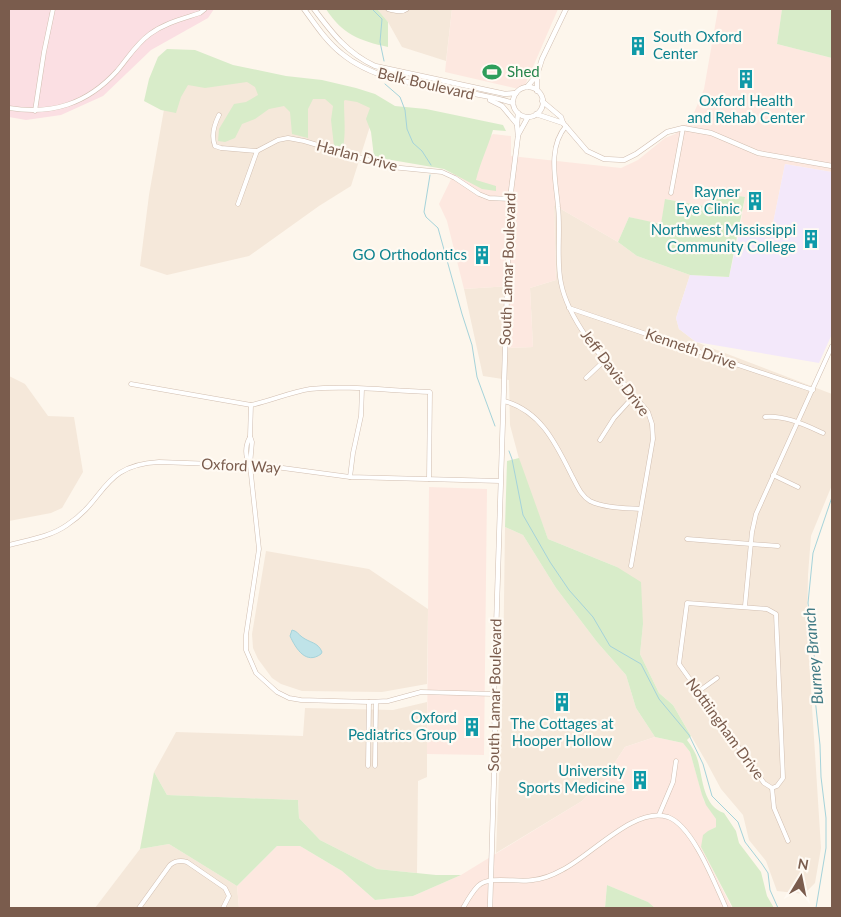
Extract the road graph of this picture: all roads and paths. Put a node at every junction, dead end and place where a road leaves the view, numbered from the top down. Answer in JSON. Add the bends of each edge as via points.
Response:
{"nodes":[{"id":1,"x":53,"y":9,"type":"edge"},
{"id":2,"x":205,"y":9,"type":"edge"},
{"id":3,"x":304,"y":9,"type":"edge"},
{"id":4,"x":314,"y":9,"type":"edge"},
{"id":5,"x":388,"y":9,"type":"edge"},
{"id":6,"x":407,"y":9,"type":"edge"},
{"id":7,"x":566,"y":9,"type":"edge"},
{"id":8,"x":537,"y":75,"type":"junction"},
{"id":9,"x":527,"y":87,"type":"junction"},
{"id":10,"x":537,"y":91,"type":"junction"},
{"id":11,"x":516,"y":94,"type":"junction"},
{"id":12,"x":485,"y":97,"type":"junction"},
{"id":13,"x":542,"y":101,"type":"junction"},
{"id":14,"x":513,"y":103,"type":"junction"},
{"id":15,"x":9,"y":108,"type":"edge"},
{"id":16,"x":35,"y":111,"type":"junction"},
{"id":17,"x":518,"y":113,"type":"junction"},
{"id":18,"x":536,"y":114,"type":"junction"},
{"id":19,"x":219,"y":115,"type":"dead end"},
{"id":20,"x":528,"y":117,"type":"junction"},
{"id":21,"x":517,"y":124,"type":"junction"},
{"id":22,"x":565,"y":125,"type":"junction"},
{"id":23,"x":684,"y":128,"type":"junction"},
{"id":24,"x":518,"y":136,"type":"junction"},
{"id":25,"x":257,"y":151,"type":"junction"},
{"id":26,"x":832,"y":166,"type":"edge"},
{"id":27,"x":671,"y":193,"type":"dead end"},
{"id":28,"x":510,"y":199,"type":"junction"},
{"id":29,"x":238,"y":204,"type":"dead end"},
{"id":30,"x":569,"y":308,"type":"junction"},
{"id":31,"x":832,"y":346,"type":"edge"},
{"id":32,"x":604,"y":361,"type":"junction"},
{"id":33,"x":586,"y":378,"type":"dead end"},
{"id":34,"x":132,"y":384,"type":"dead end"},
{"id":35,"x":362,"y":389,"type":"junction"},
{"id":36,"x":813,"y":390,"type":"junction"},
{"id":37,"x":634,"y":396,"type":"junction"},
{"id":38,"x":504,"y":401,"type":"junction"},
{"id":39,"x":251,"y":405,"type":"junction"},
{"id":40,"x":765,"y":417,"type":"dead end"},
{"id":41,"x":797,"y":422,"type":"junction"},
{"id":42,"x":823,"y":433,"type":"dead end"},
{"id":43,"x":600,"y":440,"type":"dead end"},
{"id":44,"x":250,"y":465,"type":"junction"},
{"id":45,"x":773,"y":475,"type":"junction"},
{"id":46,"x":350,"y":477,"type":"junction"},
{"id":47,"x":429,"y":479,"type":"junction"},
{"id":48,"x":500,"y":482,"type":"junction"},
{"id":49,"x":798,"y":487,"type":"dead end"},
{"id":50,"x":640,"y":509,"type":"junction"},
{"id":51,"x":687,"y":538,"type":"dead end"},
{"id":52,"x":751,"y":544,"type":"junction"},
{"id":53,"x":9,"y":545,"type":"edge"},
{"id":54,"x":778,"y":546,"type":"dead end"},
{"id":55,"x":631,"y":566,"type":"dead end"},
{"id":56,"x":745,"y":606,"type":"junction"},
{"id":57,"x":717,"y":678,"type":"dead end"},
{"id":58,"x":698,"y":691,"type":"junction"},
{"id":59,"x":494,"y":694,"type":"junction"},
{"id":60,"x":369,"y":702,"type":"junction"},
{"id":61,"x":376,"y":702,"type":"junction"},
{"id":62,"x":676,"y":761,"type":"dead end"},
{"id":63,"x":368,"y":766,"type":"dead end"},
{"id":64,"x":375,"y":766,"type":"dead end"},
{"id":65,"x":772,"y":788,"type":"junction"},
{"id":66,"x":659,"y":815,"type":"junction"},
{"id":67,"x":788,"y":841,"type":"dead end"},
{"id":68,"x":491,"y":880,"type":"junction"},
{"id":69,"x":139,"y":908,"type":"edge"},
{"id":70,"x":223,"y":908,"type":"edge"},
{"id":71,"x":463,"y":908,"type":"edge"},
{"id":72,"x":490,"y":908,"type":"edge"},
{"id":73,"x":726,"y":908,"type":"edge"}],
"edges":[{"from":1,"to":16,"type":"street"},
{"from":2,"to":16,"type":"street","via":[[158,28],[136,45],[94,92],[67,105]]},
{"from":3,"to":12,"type":"street","name":"Belk Boulevard","via":[[329,42],[369,71]]},
{"from":4,"to":11,"type":"street","name":"Belk Boulevard","via":[[345,47],[359,59],[375,66]]},
{"from":5,"to":6,"type":"street","via":[[395,12]]},
{"from":7,"to":8,"type":"street"},
{"from":8,"to":9,"type":"street"},
{"from":8,"to":10,"type":"street"},
{"from":9,"to":10,"type":"street"},
{"from":9,"to":11,"type":"street"},
{"from":10,"to":13,"type":"street"},
{"from":11,"to":14,"type":"street"},
{"from":12,"to":14,"type":"street","name":"Belk Boulevard"},
{"from":12,"to":21,"type":"street","via":[[502,106]]},
{"from":13,"to":18,"type":"street"},
{"from":13,"to":22,"type":"street"},
{"from":14,"to":17,"type":"street"},
{"from":15,"to":16,"type":"street"},
{"from":17,"to":20,"type":"street"},
{"from":17,"to":21,"type":"street","name":"South Lamar Boulevard"},
{"from":18,"to":20,"type":"street"},
{"from":18,"to":22,"type":"street"},
{"from":19,"to":25,"type":"street","via":[[212,140],[215,146]]},
{"from":20,"to":24,"type":"street","name":"South Lamar Boulevard"},
{"from":21,"to":24,"type":"street","name":"South Lamar Boulevard"},
{"from":22,"to":23,"type":"street","via":[[587,151],[614,160],[624,160],[667,132]]},
{"from":22,"to":30,"type":"street","name":"Jeff Davis Drive","via":[[558,138],[554,177],[560,281]]},
{"from":23,"to":26,"type":"street","via":[[712,133],[758,153]]},
{"from":23,"to":27,"type":"street"},
{"from":24,"to":28,"type":"street","name":"South Lamar Boulevard"},
{"from":25,"to":28,"type":"street","name":"Harlan Drive","via":[[278,140],[304,141],[390,167],[442,172],[489,198]]},
{"from":25,"to":29,"type":"street"},
{"from":28,"to":38,"type":"street","name":"South Lamar Boulevard"},
{"from":30,"to":32,"type":"street","name":"Jeff Davis Drive"},
{"from":30,"to":36,"type":"street","name":"Kenneth Drive"},
{"from":31,"to":36,"type":"street"},
{"from":32,"to":33,"type":"street"},
{"from":32,"to":37,"type":"street","name":"Jeff Davis Drive"},
{"from":34,"to":39,"type":"street"},
{"from":35,"to":39,"type":"street","via":[[308,390]]},
{"from":35,"to":46,"type":"street","via":[[361,416]]},
{"from":35,"to":47,"type":"street","via":[[430,392]]},
{"from":36,"to":41,"type":"street"},
{"from":37,"to":43,"type":"street"},
{"from":37,"to":50,"type":"street","name":"Jeff Davis Drive","via":[[648,412],[653,439]]},
{"from":38,"to":48,"type":"street","name":"South Lamar Boulevard"},
{"from":38,"to":50,"type":"street","via":[[518,405],[549,433],[580,492],[588,500]]},
{"from":39,"to":44,"type":"street"},
{"from":40,"to":41,"type":"street"},
{"from":41,"to":42,"type":"street"},
{"from":41,"to":45,"type":"street"},
{"from":44,"to":46,"type":"street","name":"Oxford Way"},
{"from":44,"to":53,"type":"street","name":"Oxford Way","via":[[143,462],[119,472],[67,526]]},
{"from":44,"to":60,"type":"street","via":[[258,549],[246,635],[250,662],[266,683],[289,698]]},
{"from":45,"to":49,"type":"street"},
{"from":45,"to":52,"type":"street","via":[[756,514]]},
{"from":46,"to":47,"type":"street","name":"Oxford Way"},
{"from":47,"to":48,"type":"street","name":"Oxford Way"},
{"from":48,"to":59,"type":"street","name":"South Lamar Boulevard"},
{"from":50,"to":55,"type":"street","name":"Jeff Davis Drive"},
{"from":51,"to":52,"type":"street"},
{"from":52,"to":54,"type":"street"},
{"from":52,"to":56,"type":"street"},
{"from":56,"to":58,"type":"street","name":"Nottiingham Drive","via":[[687,603],[679,664]]},
{"from":56,"to":65,"type":"street","name":"Nottiingham Drive","via":[[773,611],[777,619],[783,778]]},
{"from":57,"to":58,"type":"street"},
{"from":58,"to":65,"type":"street","name":"Nottiingham Drive","via":[[764,783]]},
{"from":59,"to":61,"type":"street","via":[[421,692]]},
{"from":59,"to":68,"type":"street","name":"South Lamar Boulevard"},
{"from":60,"to":61,"type":"street"},
{"from":60,"to":63,"type":"street"},
{"from":61,"to":64,"type":"street"},
{"from":62,"to":66,"type":"street","via":[[673,782]]},
{"from":65,"to":67,"type":"street","via":[[774,808]]},
{"from":66,"to":68,"type":"street","via":[[634,821],[566,868],[548,876],[518,882]]},
{"from":66,"to":73,"type":"street","via":[[676,821],[691,837]]},
{"from":68,"to":71,"type":"street","via":[[478,886]]},
{"from":68,"to":72,"type":"street","name":"South Lamar Boulevard"},
{"from":69,"to":70,"type":"street","via":[[170,865],[176,862],[187,862],[226,888],[229,896]]}]}
